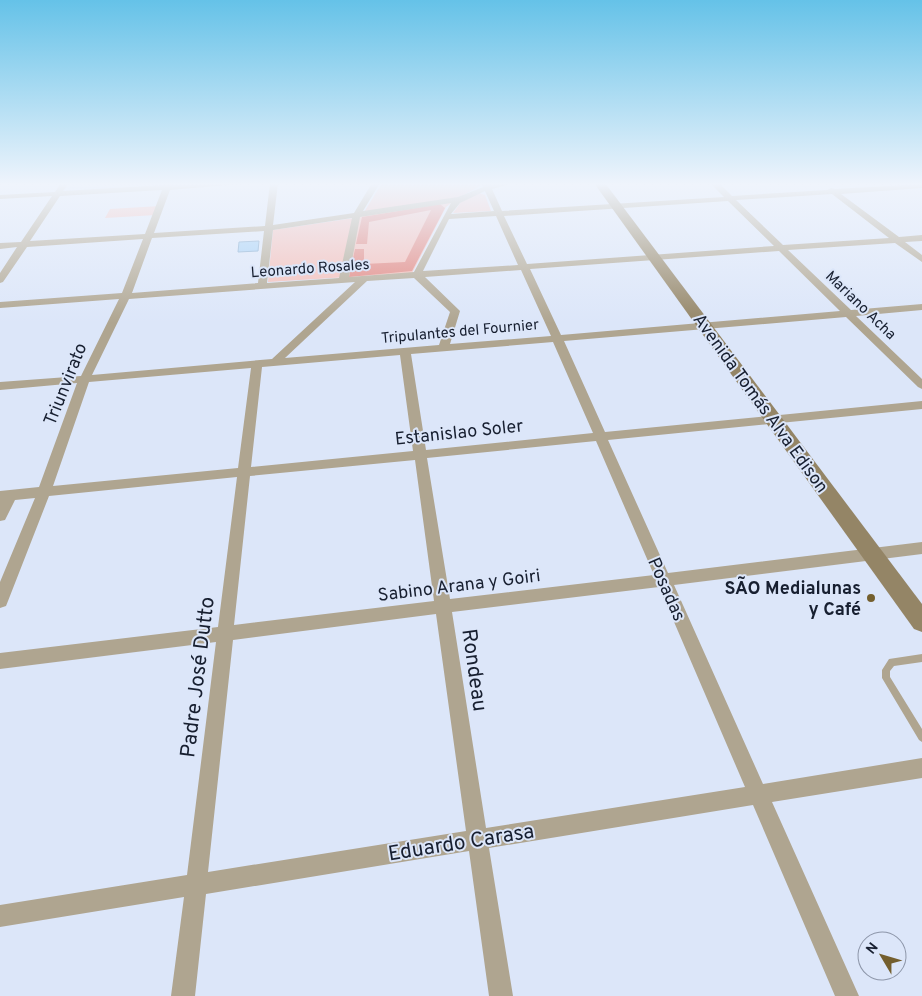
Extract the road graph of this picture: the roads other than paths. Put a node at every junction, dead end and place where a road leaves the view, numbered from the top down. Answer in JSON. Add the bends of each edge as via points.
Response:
{"nodes":[{"id":1,"x":34,"y":229,"type":"edge"},
{"id":2,"x":151,"y":229,"type":"edge"},
{"id":3,"x":247,"y":229,"type":"edge"},
{"id":4,"x":269,"y":229,"type":"edge"},
{"id":5,"x":353,"y":229,"type":"edge"},
{"id":6,"x":440,"y":229,"type":"edge"},
{"id":7,"x":506,"y":229,"type":"edge"},
{"id":8,"x":633,"y":229,"type":"edge"},
{"id":9,"x":762,"y":229,"type":"edge"},
{"id":10,"x":883,"y":229,"type":"edge"},
{"id":11,"x":148,"y":236,"type":"junction"},
{"id":12,"x":922,"y":238,"type":"edge"},
{"id":13,"x":897,"y":240,"type":"junction"},
{"id":14,"x":24,"y":244,"type":"junction"},
{"id":15,"x":0,"y":246,"type":"edge"},
{"id":16,"x":781,"y":248,"type":"junction"},
{"id":17,"x":654,"y":258,"type":"junction"},
{"id":18,"x":922,"y":258,"type":"edge"},
{"id":19,"x":524,"y":268,"type":"junction"},
{"id":20,"x":417,"y":276,"type":"junction"},
{"id":21,"x":364,"y":279,"type":"junction"},
{"id":22,"x":0,"y":280,"type":"edge"},
{"id":23,"x":343,"y":281,"type":"junction"},
{"id":24,"x":262,"y":287,"type":"junction"},
{"id":25,"x":125,"y":297,"type":"junction"},
{"id":26,"x":0,"y":305,"type":"edge"},
{"id":27,"x":922,"y":307,"type":"edge"},
{"id":28,"x":848,"y":313,"type":"junction"},
{"id":29,"x":704,"y":325,"type":"junction"},
{"id":30,"x":557,"y":338,"type":"junction"},
{"id":31,"x":444,"y":347,"type":"junction"},
{"id":32,"x":405,"y":351,"type":"junction"},
{"id":33,"x":276,"y":361,"type":"junction"},
{"id":34,"x":257,"y":364,"type":"junction"},
{"id":35,"x":84,"y":380,"type":"junction"},
{"id":36,"x":0,"y":386,"type":"edge"},
{"id":37,"x":922,"y":386,"type":"edge"},
{"id":38,"x":922,"y":405,"type":"edge"},
{"id":39,"x":773,"y":420,"type":"junction"},
{"id":40,"x":600,"y":437,"type":"junction"},
{"id":41,"x":421,"y":455,"type":"junction"},
{"id":42,"x":244,"y":472,"type":"junction"},
{"id":43,"x":44,"y":492,"type":"junction"},
{"id":44,"x":5,"y":496,"type":"edge"},
{"id":45,"x":0,"y":516,"type":"edge"},
{"id":46,"x":922,"y":548,"type":"edge"},
{"id":47,"x":872,"y":554,"type":"junction"},
{"id":48,"x":663,"y":580,"type":"junction"},
{"id":49,"x":0,"y":601,"type":"edge"},
{"id":50,"x":444,"y":607,"type":"junction"},
{"id":51,"x":922,"y":622,"type":"edge"},
{"id":52,"x":225,"y":634,"type":"junction"},
{"id":53,"x":922,"y":658,"type":"edge"},
{"id":54,"x":0,"y":661,"type":"edge"},
{"id":55,"x":922,"y":737,"type":"edge"},
{"id":56,"x":922,"y":768,"type":"edge"},
{"id":57,"x":758,"y":795,"type":"junction"},
{"id":58,"x":478,"y":840,"type":"junction"},
{"id":59,"x":196,"y":885,"type":"junction"},
{"id":60,"x":0,"y":916,"type":"edge"},
{"id":61,"x":183,"y":996,"type":"edge"},
{"id":62,"x":501,"y":996,"type":"edge"},
{"id":63,"x":846,"y":996,"type":"edge"}],
"edges":[{"from":1,"to":14,"type":"street"},
{"from":2,"to":11,"type":"street","name":"Triunvirato"},
{"from":3,"to":11,"type":"street"},
{"from":4,"to":24,"type":"street"},
{"from":5,"to":23,"type":"street"},
{"from":6,"to":20,"type":"street"},
{"from":7,"to":19,"type":"street","name":"Posadas"},
{"from":8,"to":17,"type":"main road","name":"Avenida Tomás Alva Edison"},
{"from":9,"to":16,"type":"street","name":"Mariano Acha"},
{"from":10,"to":13,"type":"street"},
{"from":11,"to":14,"type":"street"},
{"from":11,"to":25,"type":"street","name":"Triunvirato"},
{"from":12,"to":13,"type":"street","name":"Leonardo Rosales"},
{"from":13,"to":16,"type":"street","name":"Leonardo Rosales"},
{"from":13,"to":18,"type":"street"},
{"from":14,"to":15,"type":"street"},
{"from":14,"to":22,"type":"street"},
{"from":16,"to":17,"type":"street","name":"Leonardo Rosales"},
{"from":16,"to":28,"type":"street","name":"Mariano Acha"},
{"from":17,"to":19,"type":"street","name":"Leonardo Rosales"},
{"from":17,"to":29,"type":"main road","name":"Avenida Tomás Alva Edison"},
{"from":19,"to":20,"type":"street","name":"Leonardo Rosales"},
{"from":19,"to":30,"type":"street","name":"Posadas"},
{"from":20,"to":21,"type":"street","name":"Leonardo Rosales"},
{"from":20,"to":31,"type":"street","via":[[455,312]]},
{"from":21,"to":23,"type":"street","name":"Leonardo Rosales"},
{"from":21,"to":33,"type":"street"},
{"from":23,"to":24,"type":"street","name":"Leonardo Rosales"},
{"from":24,"to":25,"type":"street","name":"Leonardo Rosales"},
{"from":25,"to":26,"type":"street","name":"Leonardo Rosales"},
{"from":25,"to":35,"type":"street","name":"Triunvirato"},
{"from":27,"to":28,"type":"street","name":"Tripulantes del Fournier"},
{"from":28,"to":29,"type":"street","name":"Tripulantes del Fournier"},
{"from":28,"to":37,"type":"street","name":"Mariano Acha"},
{"from":29,"to":30,"type":"street","name":"Tripulantes del Fournier"},
{"from":29,"to":39,"type":"main road","name":"Avenida Tomás Alva Edison"},
{"from":30,"to":31,"type":"street","name":"Tripulantes del Fournier"},
{"from":30,"to":40,"type":"street","name":"Posadas"},
{"from":31,"to":32,"type":"street","name":"Tripulantes del Fournier"},
{"from":32,"to":33,"type":"street","name":"Tripulantes del Fournier"},
{"from":32,"to":41,"type":"street","name":"Rondeau"},
{"from":33,"to":34,"type":"street","name":"Tripulantes del Fournier"},
{"from":34,"to":35,"type":"street","name":"Tripulantes del Fournier"},
{"from":34,"to":42,"type":"street","name":"Padre José Dutto"},
{"from":35,"to":36,"type":"street","name":"Tripulantes del Fournier"},
{"from":35,"to":43,"type":"street","name":"Triunvirato"},
{"from":38,"to":39,"type":"street","name":"Estanislao Soler"},
{"from":39,"to":40,"type":"street","name":"Estanislao Soler"},
{"from":39,"to":47,"type":"main road","name":"Avenida Tomás Alva Edison"},
{"from":40,"to":41,"type":"street","name":"Estanislao Soler"},
{"from":40,"to":48,"type":"street","name":"Posadas"},
{"from":41,"to":42,"type":"street","name":"Estanislao Soler"},
{"from":41,"to":50,"type":"street","name":"Rondeau"},
{"from":42,"to":43,"type":"street","name":"Estanislao Soler"},
{"from":42,"to":52,"type":"street","name":"Padre José Dutto"},
{"from":43,"to":44,"type":"street","name":"Estanislao Soler"},
{"from":43,"to":49,"type":"street","name":"Triunvirato"},
{"from":44,"to":45,"type":"street"},
{"from":46,"to":47,"type":"street","name":"Sabino Arana y Goiri"},
{"from":47,"to":48,"type":"street","name":"Sabino Arana y Goiri"},
{"from":47,"to":51,"type":"main road","name":"Avenida Tomás Alva Edison"},
{"from":48,"to":50,"type":"street","name":"Sabino Arana y Goiri"},
{"from":48,"to":57,"type":"street","name":"Posadas"},
{"from":50,"to":52,"type":"street","name":"Sabino Arana y Goiri"},
{"from":50,"to":58,"type":"street","name":"Rondeau"},
{"from":52,"to":54,"type":"street","name":"Sabino Arana y Goiri"},
{"from":52,"to":59,"type":"street","name":"Padre José Dutto"},
{"from":53,"to":55,"type":"lane","via":[[892,662],[886,670],[886,678]]},
{"from":56,"to":57,"type":"street","name":"Eduardo Carasa"},
{"from":57,"to":58,"type":"street","name":"Eduardo Carasa"},
{"from":57,"to":63,"type":"street","name":"Posadas"},
{"from":58,"to":59,"type":"street","name":"Eduardo Carasa"},
{"from":58,"to":62,"type":"street","name":"Rondeau"},
{"from":59,"to":60,"type":"street","name":"Eduardo Carasa"},
{"from":59,"to":61,"type":"street","name":"Padre José Dutto"}]}
